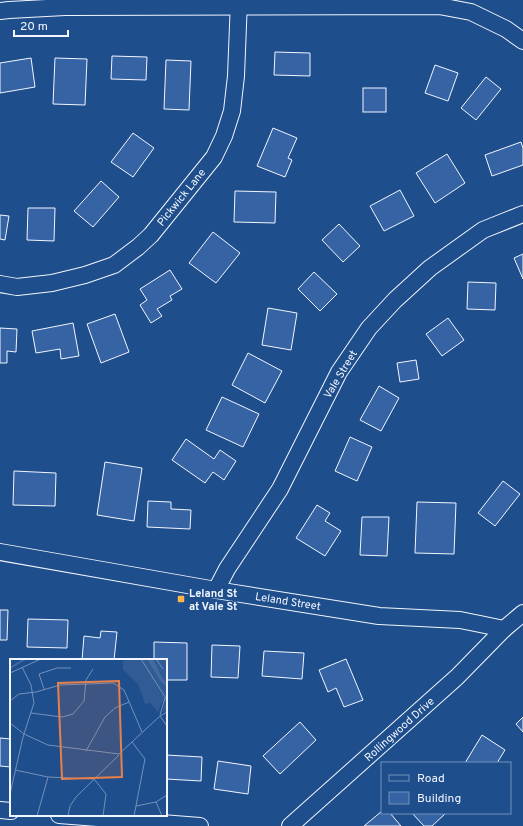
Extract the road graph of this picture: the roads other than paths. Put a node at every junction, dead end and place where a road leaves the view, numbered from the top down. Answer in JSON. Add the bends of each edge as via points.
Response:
{"nodes":[{"id":1,"x":239,"y":3,"type":"edge"},
{"id":2,"x":0,"y":11,"type":"edge"},
{"id":3,"x":523,"y":41,"type":"edge"},
{"id":4,"x":523,"y":214,"type":"edge"},
{"id":5,"x":0,"y":284,"type":"edge"},
{"id":6,"x":0,"y":552,"type":"edge"},
{"id":7,"x":216,"y":590,"type":"junction"},
{"id":8,"x":523,"y":613,"type":"edge"},
{"id":9,"x":504,"y":630,"type":"junction"},
{"id":10,"x":0,"y":810,"type":"edge"},
{"id":11,"x":10,"y":811,"type":"edge"},
{"id":12,"x":72,"y":816,"type":"edge"},
{"id":13,"x":200,"y":826,"type":"edge"},
{"id":14,"x":290,"y":826,"type":"edge"}],
"edges":[{"from":1,"to":2,"type":"street"},
{"from":1,"to":3,"type":"street","via":[[439,6],[470,12],[506,29]]},
{"from":1,"to":5,"type":"street","name":"Pickwick Lane","via":[[232,111],[224,136],[214,157],[151,235],[114,265],[85,275],[52,283],[17,287]]},
{"from":4,"to":7,"type":"street","name":"Vale Street","via":[[483,230],[430,268],[369,328],[339,372],[280,489]]},
{"from":6,"to":7,"type":"street","name":"Leland Street"},
{"from":7,"to":9,"type":"street","name":"Leland Street","via":[[379,616],[460,620]]},
{"from":8,"to":9,"type":"street"},
{"from":9,"to":14,"type":"street","name":"Rollingwood Drive","via":[[457,677]]},
{"from":10,"to":11,"type":"street"},
{"from":12,"to":13,"type":"street"}]}
